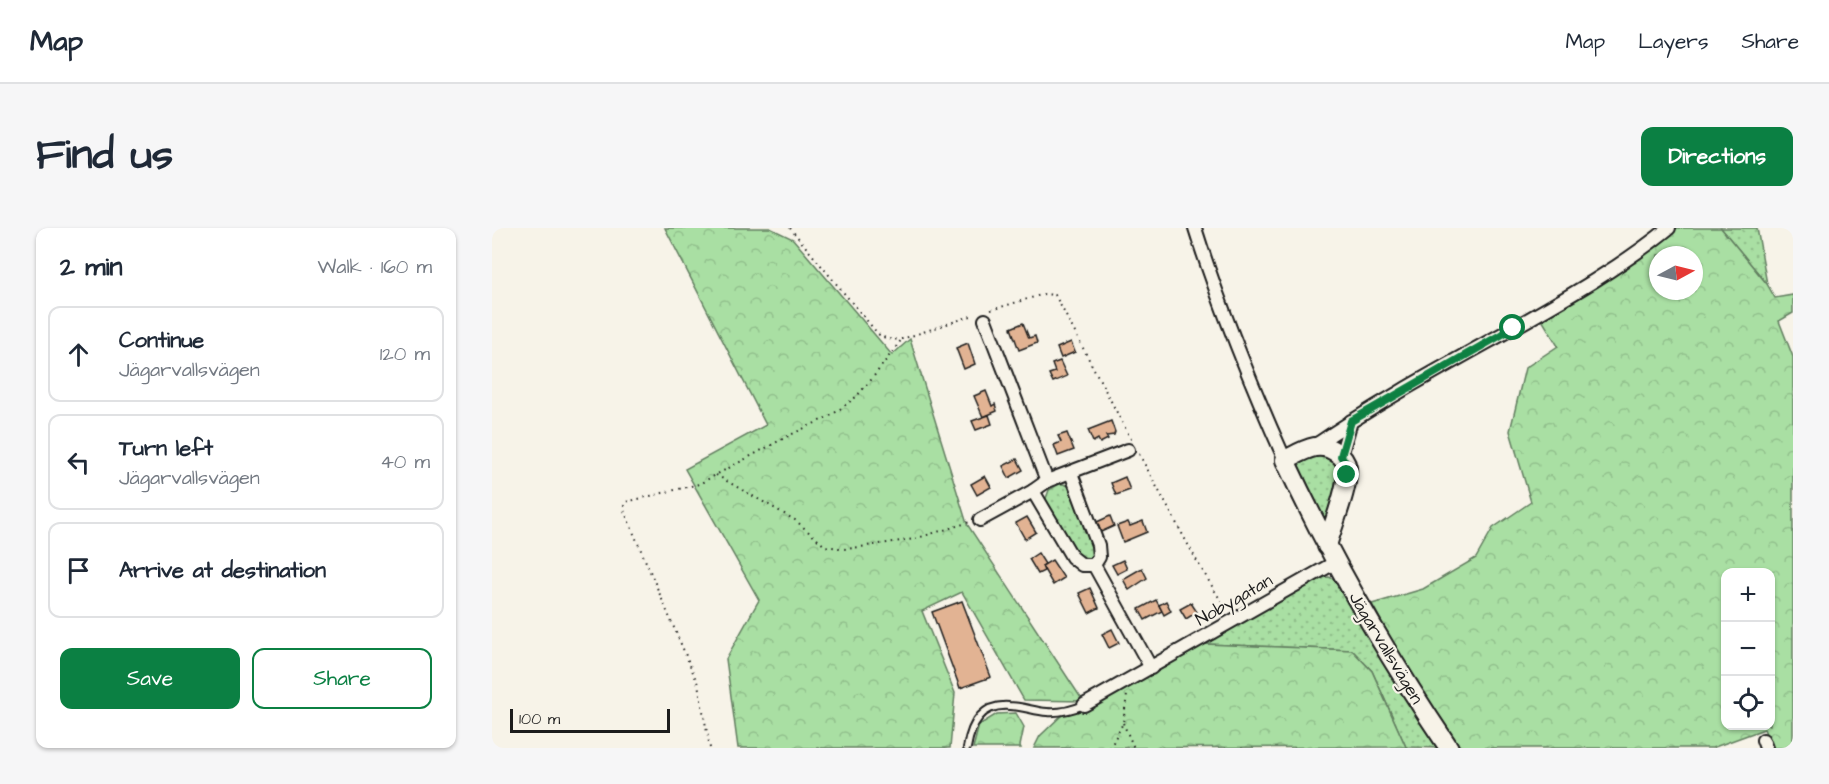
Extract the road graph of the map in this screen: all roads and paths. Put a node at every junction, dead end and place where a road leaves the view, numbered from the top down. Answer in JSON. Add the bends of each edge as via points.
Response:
{"nodes":[{"id":1,"x":790,"y":228,"type":"edge"},
{"id":2,"x":1195,"y":228,"type":"edge"},
{"id":3,"x":1669,"y":228,"type":"edge"},
{"id":4,"x":985,"y":320,"type":"dead end"},
{"id":5,"x":902,"y":339,"type":"junction"},
{"id":6,"x":1351,"y":421,"type":"junction"},
{"id":7,"x":1314,"y":446,"type":"junction"},
{"id":8,"x":1128,"y":450,"type":"dead end"},
{"id":9,"x":1341,"y":456,"type":"junction"},
{"id":10,"x":1285,"y":460,"type":"junction"},
{"id":11,"x":1071,"y":472,"type":"junction"},
{"id":12,"x":716,"y":475,"type":"junction"},
{"id":13,"x":1047,"y":482,"type":"junction"},
{"id":14,"x":1033,"y":491,"type":"junction"},
{"id":15,"x":980,"y":519,"type":"joint"},
{"id":16,"x":1332,"y":554,"type":"junction"},
{"id":17,"x":1094,"y":565,"type":"junction"},
{"id":18,"x":1233,"y":621,"type":"junction"},
{"id":19,"x":1151,"y":668,"type":"junction"},
{"id":20,"x":1131,"y":680,"type":"junction"},
{"id":21,"x":1084,"y":705,"type":"joint"},
{"id":22,"x":1123,"y":723,"type":"junction"},
{"id":23,"x":710,"y":748,"type":"edge"},
{"id":24,"x":968,"y":748,"type":"edge"},
{"id":25,"x":1110,"y":748,"type":"edge"},
{"id":26,"x":1134,"y":748,"type":"edge"},
{"id":27,"x":1449,"y":748,"type":"edge"}],
"edges":[{"from":1,"to":5,"type":"path","via":[[878,334],[892,340]]},
{"from":2,"to":10,"type":"street","via":[[1221,305]]},
{"from":3,"to":6,"type":"street","via":[[1634,256],[1576,292]]},
{"from":4,"to":13,"type":"street"},
{"from":5,"to":12,"type":"path","via":[[856,397],[832,415]]},
{"from":5,"to":18,"type":"path","via":[[1044,294],[1055,295]]},
{"from":6,"to":7,"type":"street"},
{"from":6,"to":9,"type":"street"},
{"from":7,"to":9,"type":"street","via":[[1329,448]]},
{"from":7,"to":10,"type":"street"},
{"from":8,"to":11,"type":"street"},
{"from":9,"to":16,"type":"street","via":[[1347,468],[1346,481]]},
{"from":10,"to":16,"type":"street","name":"Jägarvallsvägen"},
{"from":11,"to":13,"type":"street"},
{"from":11,"to":17,"type":"street","via":[[1098,545],[1099,557]]},
{"from":12,"to":15,"type":"path","via":[[795,520],[825,546],[846,549],[914,539]]},
{"from":12,"to":23,"type":"path","via":[[699,484],[627,502],[623,508],[698,684]]},
{"from":13,"to":14,"type":"street"},
{"from":14,"to":15,"type":"street"},
{"from":14,"to":17,"type":"street","via":[[1072,557],[1082,565]]},
{"from":16,"to":18,"type":"street","name":"Nobygatan"},
{"from":16,"to":27,"type":"street","name":"Jägarvallsvägen","via":[[1383,646]]},
{"from":17,"to":19,"type":"street"},
{"from":18,"to":19,"type":"street","name":"Nobygatan"},
{"from":19,"to":20,"type":"street","name":"Nobygatan"},
{"from":20,"to":21,"type":"street","name":"Nobygatan"},
{"from":20,"to":22,"type":"path"},
{"from":21,"to":24,"type":"lane","via":[[1061,712],[1008,705],[988,710],[974,724]]},
{"from":22,"to":25,"type":"path"},
{"from":22,"to":26,"type":"path"}]}
